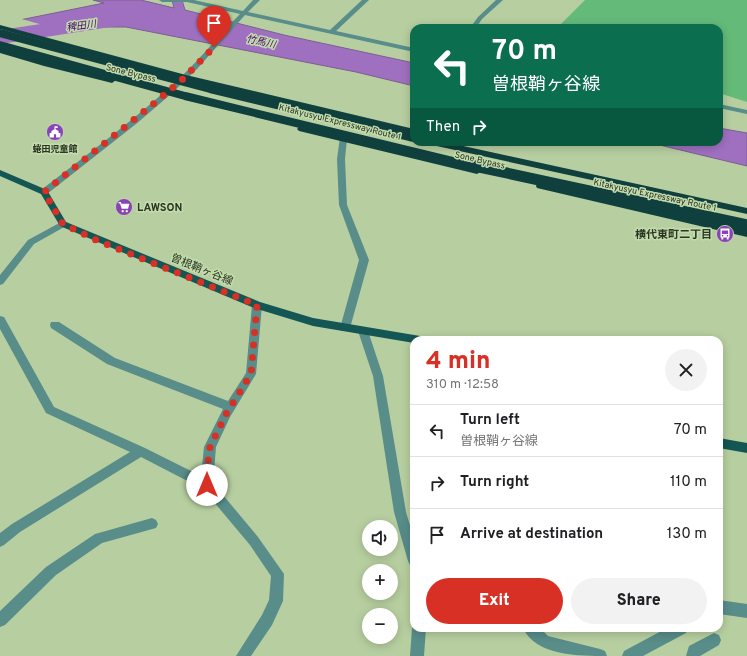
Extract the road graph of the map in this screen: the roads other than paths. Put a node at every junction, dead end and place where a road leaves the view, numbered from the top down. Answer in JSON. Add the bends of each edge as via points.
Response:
{"nodes":[{"id":1,"x":162,"y":0,"type":"edge"},
{"id":2,"x":190,"y":0,"type":"edge"},
{"id":3,"x":257,"y":0,"type":"edge"},
{"id":4,"x":366,"y":0,"type":"edge"},
{"id":5,"x":500,"y":0,"type":"edge"},
{"id":6,"x":244,"y":12,"type":"junction"},
{"id":7,"x":476,"y":24,"type":"edge"},
{"id":8,"x":0,"y":27,"type":"edge"},
{"id":9,"x":331,"y":32,"type":"junction"},
{"id":10,"x":0,"y":33,"type":"edge"},
{"id":11,"x":0,"y":45,"type":"edge"},
{"id":12,"x":410,"y":49,"type":"edge"},
{"id":13,"x":0,"y":50,"type":"edge"},
{"id":14,"x":184,"y":78,"type":"junction"},
{"id":15,"x":166,"y":93,"type":"junction"},
{"id":16,"x":723,"y":107,"type":"edge"},
{"id":17,"x":747,"y":112,"type":"edge"},
{"id":18,"x":410,"y":131,"type":"edge"},
{"id":19,"x":410,"y":137,"type":"edge"},
{"id":20,"x":343,"y":139,"type":"junction"},
{"id":21,"x":450,"y":146,"type":"edge"},
{"id":22,"x":476,"y":146,"type":"edge"},
{"id":23,"x":0,"y":173,"type":"edge"},
{"id":24,"x":44,"y":192,"type":"junction"},
{"id":25,"x":747,"y":204,"type":"edge"},
{"id":26,"x":747,"y":211,"type":"edge"},
{"id":27,"x":63,"y":224,"type":"junction"},
{"id":28,"x":747,"y":225,"type":"edge"},
{"id":29,"x":747,"y":233,"type":"edge"},
{"id":30,"x":5,"y":272,"type":"edge"},
{"id":31,"x":0,"y":282,"type":"edge"},
{"id":32,"x":257,"y":305,"type":"junction"},
{"id":33,"x":0,"y":320,"type":"edge"},
{"id":34,"x":55,"y":325,"type":"dead end"},
{"id":35,"x":345,"y":328,"type":"junction"},
{"id":36,"x":363,"y":331,"type":"junction"},
{"id":37,"x":410,"y":338,"type":"edge"},
{"id":38,"x":230,"y":407,"type":"junction"},
{"id":39,"x":723,"y":444,"type":"edge"},
{"id":40,"x":747,"y":448,"type":"edge"},
{"id":41,"x":141,"y":451,"type":"junction"},
{"id":42,"x":207,"y":485,"type":"junction"},
{"id":43,"x":152,"y":524,"type":"dead end"},
{"id":44,"x":0,"y":542,"type":"edge"},
{"id":45,"x":410,"y":547,"type":"edge"},
{"id":46,"x":723,"y":608,"type":"edge"},
{"id":47,"x":747,"y":611,"type":"edge"},
{"id":48,"x":0,"y":620,"type":"edge"},
{"id":49,"x":419,"y":632,"type":"edge"},
{"id":50,"x":534,"y":632,"type":"edge"},
{"id":51,"x":673,"y":632,"type":"edge"},
{"id":52,"x":714,"y":640,"type":"dead end"},
{"id":53,"x":243,"y":656,"type":"edge"},
{"id":54,"x":417,"y":656,"type":"edge"},
{"id":55,"x":600,"y":656,"type":"edge"},
{"id":56,"x":629,"y":656,"type":"edge"},
{"id":57,"x":693,"y":656,"type":"edge"}],
"edges":[{"from":1,"to":2,"type":"street"},
{"from":2,"to":6,"type":"street"},
{"from":3,"to":6,"type":"street"},
{"from":4,"to":9,"type":"street"},
{"from":5,"to":7,"type":"street"},
{"from":6,"to":9,"type":"street"},
{"from":6,"to":14,"type":"street"},
{"from":8,"to":14,"type":"highway","name":"Sone Bypass"},
{"from":9,"to":12,"type":"street"},
{"from":10,"to":19,"type":"highway","name":"Kitakyusyu Expressway Route 1","bridge":true,"via":[[210,89]]},
{"from":11,"to":28,"type":"highway","name":"Kitakyusyu Expressway Route 1","bridge":true,"via":[[339,134],[616,198]]},
{"from":13,"to":15,"type":"highway","name":"Sone Bypass"},
{"from":14,"to":15,"type":"street"},
{"from":14,"to":18,"type":"highway","name":"Sone Bypass"},
{"from":15,"to":20,"type":"highway","name":"Sone Bypass"},
{"from":15,"to":24,"type":"street"},
{"from":16,"to":17,"type":"street"},
{"from":20,"to":29,"type":"highway","name":"Sone Bypass"},
{"from":20,"to":35,"type":"street","via":[[343,205],[364,260]]},
{"from":21,"to":26,"type":"highway","name":"Kitakyusyu Expressway Route 1"},
{"from":22,"to":25,"type":"highway","name":"Sone Bypass"},
{"from":23,"to":24,"type":"main road"},
{"from":24,"to":27,"type":"main road"},
{"from":27,"to":30,"type":"street","via":[[31,242]]},
{"from":27,"to":32,"type":"main road","name":"曽根鞘ヶ谷線","via":[[96,240]]},
{"from":30,"to":31,"type":"street"},
{"from":32,"to":35,"type":"main road","name":"曽根鞘ヶ谷線","via":[[312,322]]},
{"from":32,"to":38,"type":"street","via":[[251,374]]},
{"from":33,"to":41,"type":"street","via":[[50,410]]},
{"from":34,"to":38,"type":"street","via":[[110,361]]},
{"from":35,"to":36,"type":"main road","name":"曽根鞘ヶ谷線"},
{"from":36,"to":37,"type":"main road","name":"曽根鞘ヶ谷線"},
{"from":36,"to":45,"type":"street","via":[[378,376],[400,512]]},
{"from":38,"to":42,"type":"street","via":[[210,447]]},
{"from":39,"to":40,"type":"main road"},
{"from":41,"to":42,"type":"street"},
{"from":41,"to":44,"type":"street","via":[[16,528]]},
{"from":42,"to":53,"type":"street","via":[[278,574],[276,601],[267,620]]},
{"from":43,"to":48,"type":"street","via":[[99,538],[51,571]]},
{"from":46,"to":47,"type":"street"},
{"from":49,"to":54,"type":"street"},
{"from":50,"to":55,"type":"street","via":[[544,642]]},
{"from":51,"to":56,"type":"street"},
{"from":52,"to":57,"type":"street","via":[[694,651]]}]}
